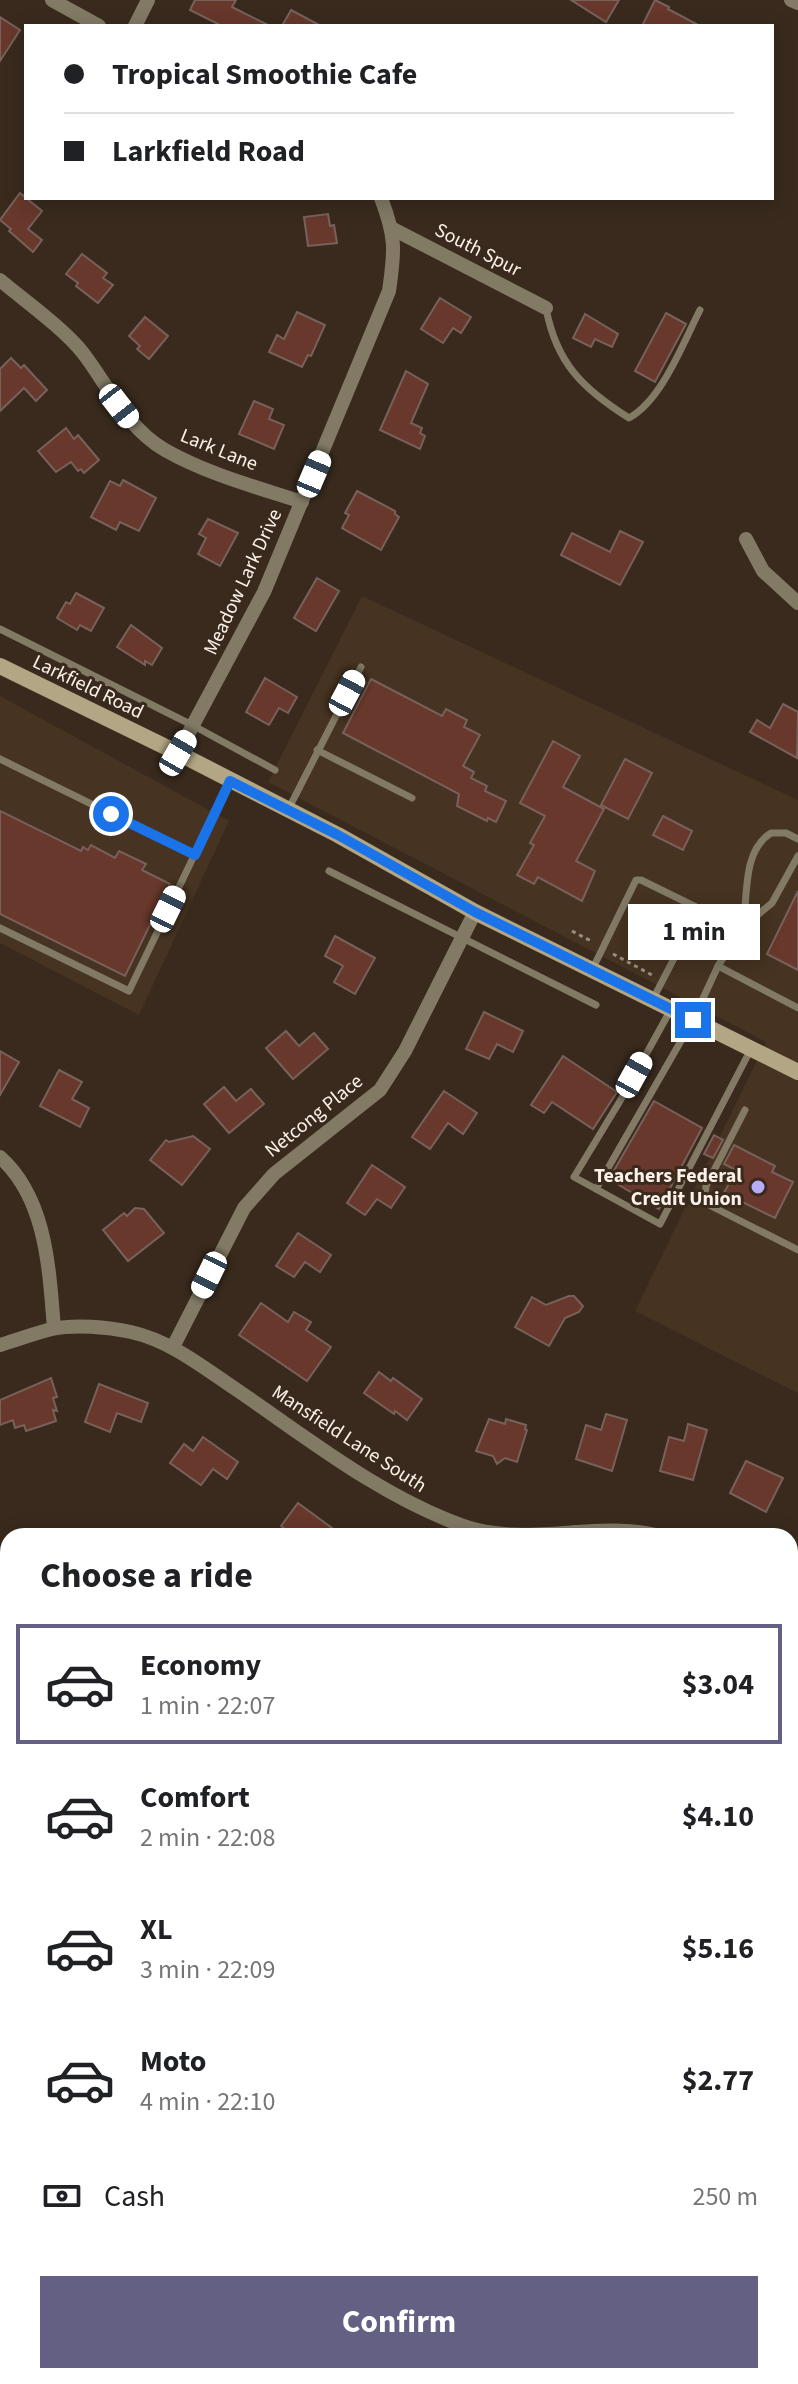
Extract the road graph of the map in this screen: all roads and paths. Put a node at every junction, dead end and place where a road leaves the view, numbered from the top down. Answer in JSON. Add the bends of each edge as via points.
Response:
{"nodes":[{"id":1,"x":52,"y":0,"type":"edge"},
{"id":2,"x":148,"y":0,"type":"edge"},
{"id":3,"x":791,"y":0,"type":"edge"},
{"id":4,"x":798,"y":3,"type":"edge"},
{"id":5,"x":95,"y":24,"type":"edge"},
{"id":6,"x":136,"y":24,"type":"edge"},
{"id":7,"x":382,"y":200,"type":"edge"},
{"id":8,"x":393,"y":229,"type":"junction"},
{"id":9,"x":0,"y":280,"type":"edge"},
{"id":10,"x":546,"y":308,"type":"joint"},
{"id":11,"x":700,"y":310,"type":"dead end"},
{"id":12,"x":302,"y":502,"type":"junction"},
{"id":13,"x":746,"y":539,"type":"dead end"},
{"id":14,"x":798,"y":603,"type":"edge"},
{"id":15,"x":0,"y":629,"type":"edge"},
{"id":16,"x":0,"y":666,"type":"edge"},
{"id":17,"x":361,"y":667,"type":"dead end"},
{"id":18,"x":194,"y":726,"type":"junction"},
{"id":19,"x":317,"y":750,"type":"junction"},
{"id":20,"x":178,"y":753,"type":"junction"},
{"id":21,"x":0,"y":759,"type":"edge"},
{"id":22,"x":275,"y":770,"type":"dead end"},
{"id":23,"x":230,"y":781,"type":"junction"},
{"id":24,"x":412,"y":798,"type":"dead end"},
{"id":25,"x":288,"y":810,"type":"junction"},
{"id":26,"x":798,"y":839,"type":"edge"},
{"id":27,"x":195,"y":855,"type":"junction"},
{"id":28,"x":798,"y":856,"type":"edge"},
{"id":29,"x":329,"y":871,"type":"dead end"},
{"id":30,"x":475,"y":912,"type":"junction"},
{"id":31,"x":743,"y":927,"type":"junction"},
{"id":32,"x":0,"y":928,"type":"edge"},
{"id":33,"x":572,"y":931,"type":"dead end"},
{"id":34,"x":462,"y":937,"type":"junction"},
{"id":35,"x":602,"y":948,"type":"junction"},
{"id":36,"x":718,"y":966,"type":"junction"},
{"id":37,"x":592,"y":970,"type":"junction"},
{"id":38,"x":663,"y":980,"type":"junction"},
{"id":39,"x":653,"y":1000,"type":"junction"},
{"id":40,"x":596,"y":1005,"type":"dead end"},
{"id":41,"x":798,"y":1008,"type":"edge"},
{"id":42,"x":671,"y":1009,"type":"junction"},
{"id":43,"x":693,"y":1020,"type":"junction"},
{"id":44,"x":751,"y":1049,"type":"junction"},
{"id":45,"x":798,"y":1072,"type":"edge"},
{"id":46,"x":745,"y":1110,"type":"dead end"},
{"id":47,"x":0,"y":1157,"type":"edge"},
{"id":48,"x":596,"y":1189,"type":"junction"},
{"id":49,"x":798,"y":1250,"type":"edge"},
{"id":50,"x":54,"y":1328,"type":"junction"},
{"id":51,"x":0,"y":1345,"type":"edge"},
{"id":52,"x":173,"y":1347,"type":"junction"},
{"id":53,"x":470,"y":1528,"type":"edge"}],
"edges":[{"from":1,"to":5,"type":"street"},
{"from":2,"to":6,"type":"street"},
{"from":3,"to":4,"type":"street"},
{"from":7,"to":8,"type":"street","name":"Meadow Lark Drive"},
{"from":8,"to":10,"type":"street","name":"South Spur"},
{"from":8,"to":12,"type":"street","name":"Meadow Lark Drive","via":[[389,291]]},
{"from":9,"to":12,"type":"street","name":"Lark Lane","via":[[81,351],[131,422],[163,449]]},
{"from":10,"to":11,"type":"lane","via":[[562,360],[602,401],[629,418],[656,392]]},
{"from":12,"to":18,"type":"street","name":"Meadow Lark Drive","via":[[264,592]]},
{"from":13,"to":14,"type":"street","via":[[763,571]]},
{"from":15,"to":18,"type":"lane"},
{"from":16,"to":20,"type":"main road","name":"Larkfield Road"},
{"from":17,"to":19,"type":"lane"},
{"from":18,"to":20,"type":"street","name":"Meadow Lark Drive"},
{"from":18,"to":22,"type":"lane"},
{"from":19,"to":24,"type":"lane"},
{"from":19,"to":25,"type":"lane"},
{"from":20,"to":23,"type":"main road","name":"Larkfield Road"},
{"from":21,"to":27,"type":"lane"},
{"from":23,"to":25,"type":"main road","name":"Larkfield Road"},
{"from":23,"to":27,"type":"lane"},
{"from":25,"to":30,"type":"main road","name":"Larkfield Road"},
{"from":26,"to":31,"type":"lane","via":[[771,833],[757,846]]},
{"from":27,"to":32,"type":"lane","via":[[129,991]]},
{"from":28,"to":31,"type":"lane","via":[[772,903]]},
{"from":29,"to":34,"type":"lane"},
{"from":30,"to":34,"type":"street","name":"Netcong Place"},
{"from":30,"to":37,"type":"main road","name":"Larkfield Road"},
{"from":31,"to":36,"type":"lane"},
{"from":33,"to":35,"type":"path"},
{"from":34,"to":40,"type":"lane"},
{"from":34,"to":52,"type":"street","name":"Netcong Place","via":[[380,1090],[274,1174],[244,1208]]},
{"from":35,"to":37,"type":"lane"},
{"from":35,"to":38,"type":"path"},
{"from":35,"to":38,"type":"lane","via":[[636,880],[696,907]]},
{"from":36,"to":41,"type":"lane"},
{"from":36,"to":43,"type":"lane"},
{"from":37,"to":39,"type":"main road","name":"Larkfield Road"},
{"from":38,"to":39,"type":"lane"},
{"from":39,"to":42,"type":"main road","name":"Larkfield Road"},
{"from":42,"to":43,"type":"main road","name":"Larkfield Road"},
{"from":42,"to":48,"type":"lane","via":[[574,1177]]},
{"from":43,"to":44,"type":"main road","name":"Larkfield Road"},
{"from":43,"to":48,"type":"lane"},
{"from":44,"to":45,"type":"main road","name":"Larkfield Road"},
{"from":44,"to":48,"type":"lane","via":[[660,1224]]},
{"from":46,"to":49,"type":"lane","via":[[705,1196],[711,1206]]},
{"from":47,"to":50,"type":"street","via":[[11,1166],[34,1207],[48,1258]]},
{"from":50,"to":51,"type":"street","name":"Mansfield Lane South"},
{"from":50,"to":52,"type":"street","name":"Mansfield Lane South","via":[[131,1332]]},
{"from":52,"to":53,"type":"street","name":"Mansfield Lane South","via":[[374,1482]]}]}
